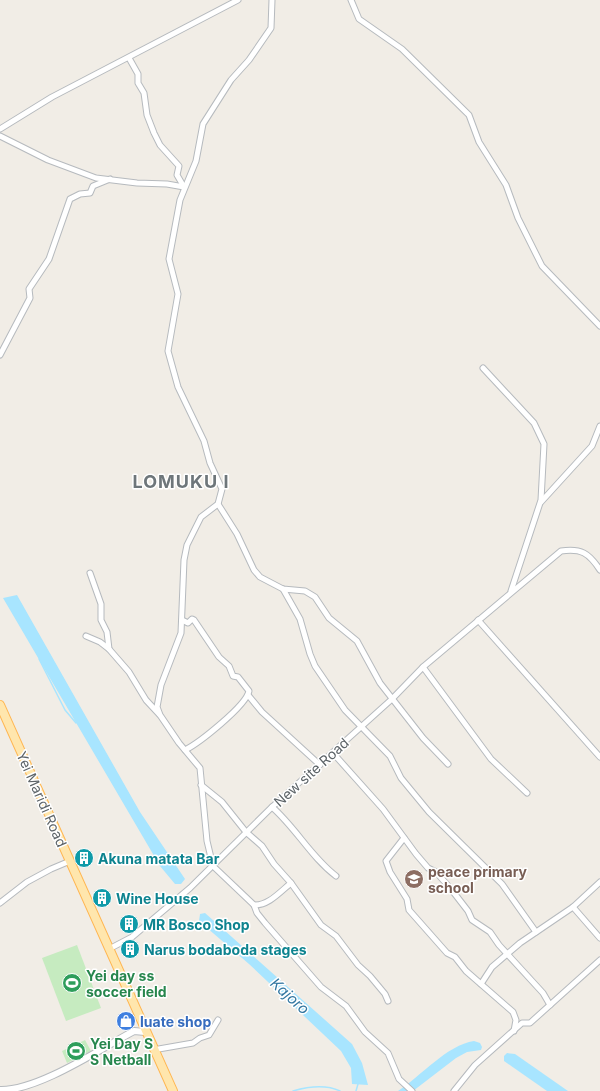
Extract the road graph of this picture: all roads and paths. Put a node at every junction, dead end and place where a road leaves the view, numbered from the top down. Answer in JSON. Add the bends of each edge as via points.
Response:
{"nodes":[{"id":1,"x":238,"y":0,"type":"edge"},
{"id":2,"x":272,"y":0,"type":"edge"},
{"id":3,"x":351,"y":0,"type":"edge"},
{"id":4,"x":129,"y":58,"type":"junction"},
{"id":5,"x":0,"y":129,"type":"edge"},
{"id":6,"x":0,"y":136,"type":"edge"},
{"id":7,"x":110,"y":178,"type":"junction"},
{"id":8,"x":184,"y":187,"type":"junction"},
{"id":9,"x":600,"y":326,"type":"edge"},
{"id":10,"x":0,"y":355,"type":"edge"},
{"id":11,"x":483,"y":368,"type":"dead end"},
{"id":12,"x":600,"y":426,"type":"edge"},
{"id":13,"x":540,"y":503,"type":"junction"},
{"id":14,"x":218,"y":504,"type":"junction"},
{"id":15,"x":600,"y":570,"type":"edge"},
{"id":16,"x":90,"y":574,"type":"dead end"},
{"id":17,"x":283,"y":589,"type":"junction"},
{"id":18,"x":511,"y":592,"type":"junction"},
{"id":19,"x":182,"y":620,"type":"junction"},
{"id":20,"x":478,"y":620,"type":"junction"},
{"id":21,"x":86,"y":636,"type":"dead end"},
{"id":22,"x":109,"y":649,"type":"junction"},
{"id":23,"x":423,"y":667,"type":"junction"},
{"id":24,"x":248,"y":695,"type":"junction"},
{"id":25,"x":392,"y":699,"type":"junction"},
{"id":26,"x":0,"y":706,"type":"edge"},
{"id":27,"x":160,"y":715,"type":"junction"},
{"id":28,"x":360,"y":728,"type":"junction"},
{"id":29,"x":185,"y":750,"type":"junction"},
{"id":30,"x":333,"y":753,"type":"junction"},
{"id":31,"x":600,"y":757,"type":"edge"},
{"id":32,"x":448,"y":764,"type":"dead end"},
{"id":33,"x":320,"y":765,"type":"junction"},
{"id":34,"x":201,"y":785,"type":"junction"},
{"id":35,"x":527,"y":793,"type":"dead end"},
{"id":36,"x":272,"y":807,"type":"junction"},
{"id":37,"x":246,"y":832,"type":"junction"},
{"id":38,"x":404,"y":838,"type":"junction"},
{"id":39,"x":70,"y":861,"type":"junction"},
{"id":40,"x":213,"y":866,"type":"junction"},
{"id":41,"x":336,"y":876,"type":"dead end"},
{"id":42,"x":600,"y":882,"type":"edge"},
{"id":43,"x":291,"y":883,"type":"junction"},
{"id":44,"x":0,"y":903,"type":"edge"},
{"id":45,"x":254,"y":905,"type":"junction"},
{"id":46,"x":573,"y":907,"type":"junction"},
{"id":47,"x":536,"y":932,"type":"junction"},
{"id":48,"x":600,"y":938,"type":"edge"},
{"id":49,"x":109,"y":949,"type":"junction"},
{"id":50,"x":508,"y":954,"type":"junction"},
{"id":51,"x":600,"y":960,"type":"edge"},
{"id":52,"x":481,"y":984,"type":"junction"},
{"id":53,"x":388,"y":1001,"type":"dead end"},
{"id":54,"x":550,"y":1005,"type":"junction"},
{"id":55,"x":218,"y":1020,"type":"dead end"},
{"id":56,"x":514,"y":1031,"type":"junction"},
{"id":57,"x":145,"y":1032,"type":"junction"},
{"id":58,"x":153,"y":1050,"type":"junction"},
{"id":59,"x":0,"y":1090,"type":"edge"},
{"id":60,"x":173,"y":1091,"type":"edge"},
{"id":61,"x":412,"y":1091,"type":"edge"},
{"id":62,"x":454,"y":1091,"type":"edge"}],
"edges":[{"from":1,"to":4,"type":"street"},
{"from":2,"to":8,"type":"street","via":[[271,28],[253,55],[231,80],[203,124],[196,161]]},
{"from":3,"to":9,"type":"street","via":[[359,19],[402,49],[469,116],[479,142],[506,185],[518,218],[542,266]]},
{"from":4,"to":5,"type":"street","via":[[52,97]]},
{"from":4,"to":8,"type":"street","via":[[138,74],[138,83],[144,93],[147,115],[154,133],[160,145],[179,166],[177,175]]},
{"from":6,"to":7,"type":"street","via":[[48,160],[96,178]]},
{"from":7,"to":8,"type":"street"},
{"from":7,"to":10,"type":"street","via":[[93,186],[90,193],[70,199],[49,259],[29,289],[30,298]]},
{"from":8,"to":14,"type":"street","via":[[169,260],[178,294],[168,351],[178,387],[204,441],[210,463],[220,483],[222,494]]},
{"from":11,"to":13,"type":"street","via":[[534,423],[544,444]]},
{"from":12,"to":13,"type":"street","via":[[592,446]]},
{"from":13,"to":18,"type":"street"},
{"from":14,"to":17,"type":"street","via":[[237,534],[254,570],[267,582]]},
{"from":14,"to":19,"type":"street","via":[[201,517],[187,545]]},
{"from":15,"to":18,"type":"street","name":"New site Road","via":[[585,553],[576,548],[561,550]]},
{"from":16,"to":22,"type":"street","via":[[101,604],[101,620],[107,632]]},
{"from":17,"to":25,"type":"street","via":[[305,591],[315,597],[329,618],[357,641],[374,675]]},
{"from":17,"to":28,"type":"street","via":[[300,619],[315,666],[344,710]]},
{"from":18,"to":20,"type":"street","name":"New site Road"},
{"from":19,"to":24,"type":"street","via":[[188,623],[194,620],[229,666],[233,676],[238,677],[247,689]]},
{"from":19,"to":27,"type":"street","via":[[182,633],[158,698],[157,707]]},
{"from":20,"to":23,"type":"street","name":"New site Road"},
{"from":20,"to":31,"type":"street"},
{"from":21,"to":22,"type":"street"},
{"from":22,"to":27,"type":"street"},
{"from":23,"to":25,"type":"street","name":"New site Road"},
{"from":23,"to":35,"type":"street","via":[[491,759]]},
{"from":24,"to":29,"type":"street","via":[[226,719]]},
{"from":24,"to":33,"type":"street","via":[[262,712]]},
{"from":25,"to":28,"type":"street","name":"New site Road"},
{"from":25,"to":32,"type":"street"},
{"from":26,"to":39,"type":"main road","name":"Yei Maridi Road"},
{"from":27,"to":29,"type":"street"},
{"from":28,"to":30,"type":"street","name":"New site Road"},
{"from":28,"to":47,"type":"street","via":[[390,756],[401,778],[429,812],[502,884]]},
{"from":29,"to":34,"type":"street","via":[[200,768]]},
{"from":30,"to":33,"type":"street","name":"New site Road"},
{"from":30,"to":38,"type":"street","via":[[383,809]]},
{"from":33,"to":36,"type":"street","name":"New site Road"},
{"from":34,"to":37,"type":"street","via":[[222,802]]},
{"from":34,"to":40,"type":"street","via":[[207,841]]},
{"from":36,"to":37,"type":"street","name":"New site Road"},
{"from":36,"to":41,"type":"street","via":[[290,824],[323,865]]},
{"from":37,"to":40,"type":"street","name":"New site Road"},
{"from":37,"to":43,"type":"street","via":[[262,846]]},
{"from":38,"to":50,"type":"street","via":[[428,868],[436,872],[451,889],[472,920],[490,932]]},
{"from":38,"to":52,"type":"street","via":[[386,861],[407,899],[409,910],[448,953]]},
{"from":39,"to":44,"type":"street","via":[[51,868],[27,882]]},
{"from":39,"to":49,"type":"main road","name":"Yei Maridi Road"},
{"from":40,"to":45,"type":"street"},
{"from":40,"to":49,"type":"street","name":"New site Road","via":[[132,937]]},
{"from":42,"to":46,"type":"street"},
{"from":43,"to":45,"type":"street","via":[[270,900],[261,905]]},
{"from":43,"to":53,"type":"street","via":[[321,925],[336,936],[385,994]]},
{"from":45,"to":61,"type":"street","via":[[257,913],[322,987],[342,1001],[365,1032],[388,1053],[399,1080]]},
{"from":46,"to":47,"type":"street"},
{"from":46,"to":48,"type":"street"},
{"from":47,"to":50,"type":"street"},
{"from":49,"to":57,"type":"main road","name":"Yei Maridi Road"},
{"from":50,"to":52,"type":"street","via":[[492,967]]},
{"from":50,"to":54,"type":"street","via":[[543,993]]},
{"from":51,"to":54,"type":"street"},
{"from":52,"to":56,"type":"street","via":[[513,1012],[516,1020]]},
{"from":54,"to":56,"type":"street","via":[[530,1023],[522,1023]]},
{"from":55,"to":58,"type":"street","via":[[209,1035],[193,1043]]},
{"from":56,"to":62,"type":"street","via":[[475,1065]]},
{"from":57,"to":58,"type":"main road","name":"Yei Maridi Road"},
{"from":57,"to":59,"type":"street","via":[[134,1031],[56,1078],[30,1089]]},
{"from":58,"to":60,"type":"main road","name":"Yei Maridi Road"}]}
